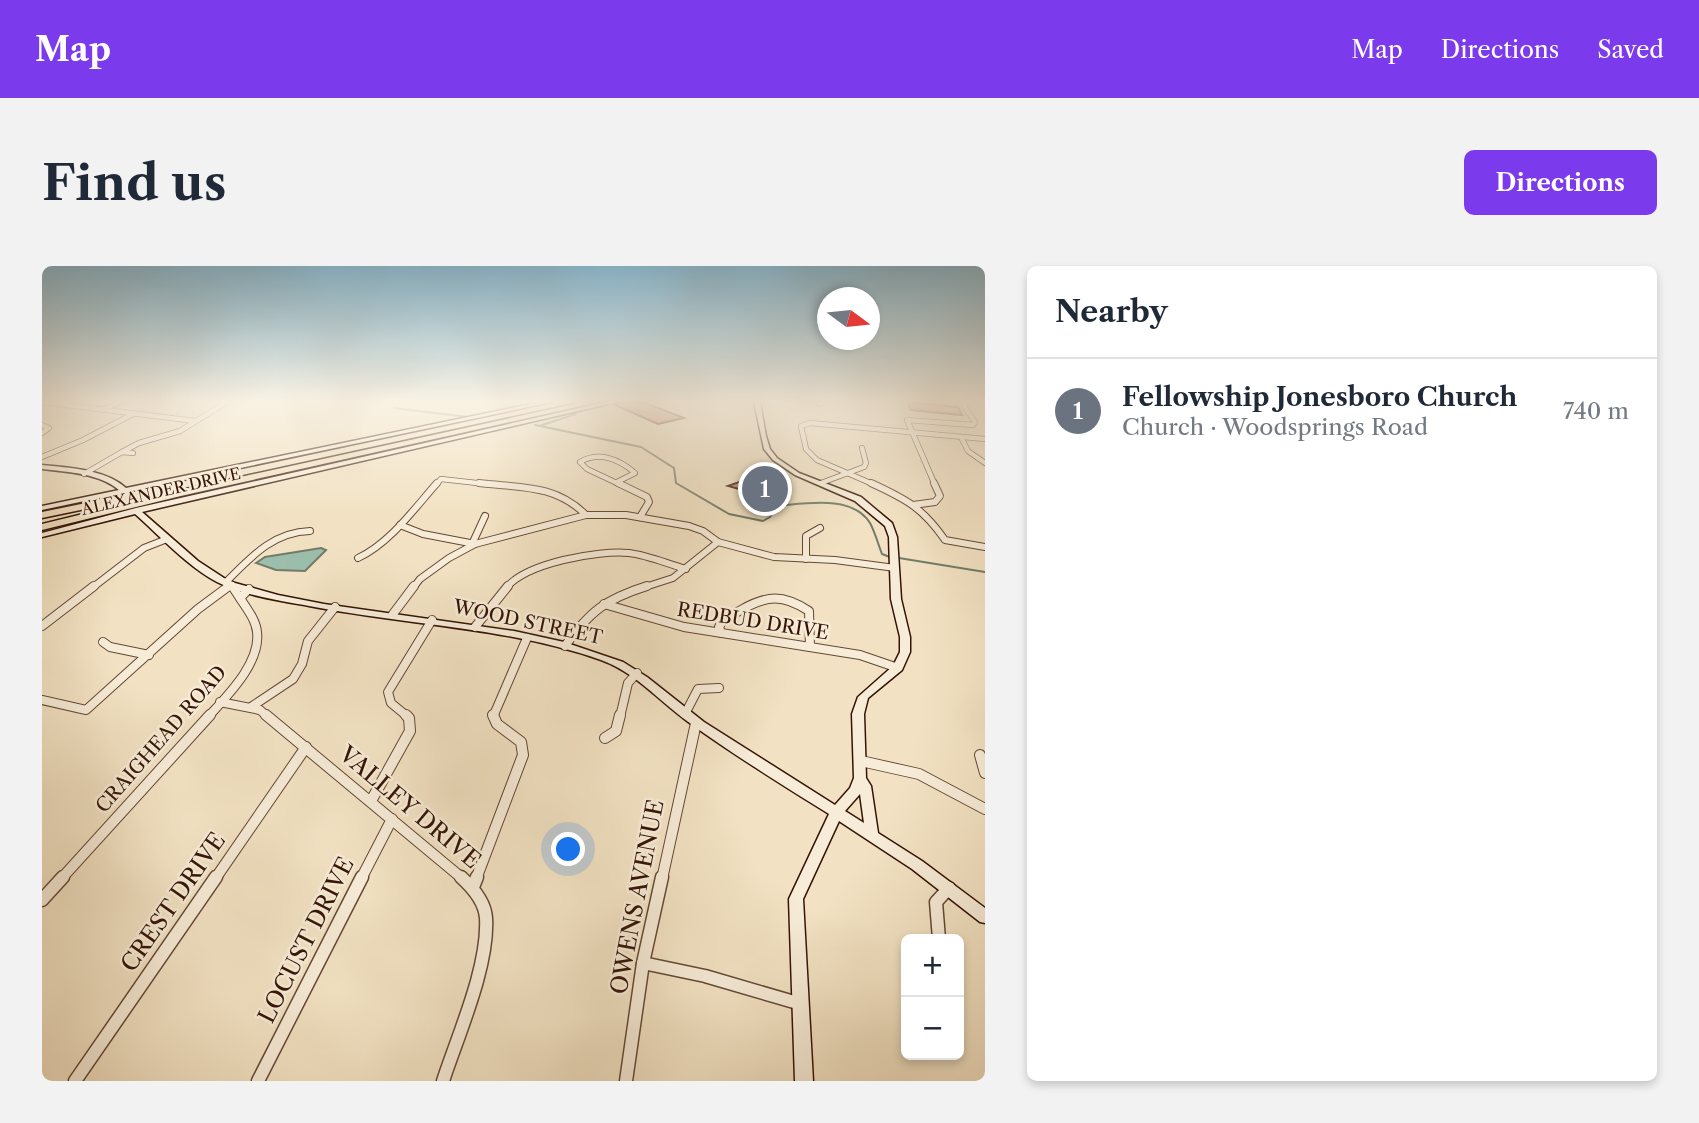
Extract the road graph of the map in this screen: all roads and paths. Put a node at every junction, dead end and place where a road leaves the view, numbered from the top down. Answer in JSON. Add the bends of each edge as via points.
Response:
{"nodes":[{"id":1,"x":83,"y":440,"type":"edge"},
{"id":2,"x":150,"y":440,"type":"edge"},
{"id":3,"x":364,"y":440,"type":"edge"},
{"id":4,"x":400,"y":440,"type":"edge"},
{"id":5,"x":423,"y":440,"type":"edge"},
{"id":6,"x":446,"y":440,"type":"edge"},
{"id":7,"x":765,"y":440,"type":"edge"},
{"id":8,"x":806,"y":440,"type":"edge"},
{"id":9,"x":915,"y":440,"type":"edge"},
{"id":10,"x":963,"y":440,"type":"edge"},
{"id":11,"x":862,"y":448,"type":"dead end"},
{"id":12,"x":122,"y":452,"type":"junction"},
{"id":13,"x":133,"y":453,"type":"dead end"},
{"id":14,"x":42,"y":457,"type":"edge"},
{"id":15,"x":985,"y":463,"type":"edge"},
{"id":16,"x":42,"y":467,"type":"edge"},
{"id":17,"x":848,"y":473,"type":"junction"},
{"id":18,"x":84,"y":474,"type":"junction"},
{"id":19,"x":617,"y":482,"type":"junction"},
{"id":20,"x":821,"y":483,"type":"junction"},
{"id":21,"x":125,"y":491,"type":"junction"},
{"id":22,"x":141,"y":496,"type":"junction"},
{"id":23,"x":913,"y":505,"type":"junction"},
{"id":24,"x":42,"y":508,"type":"edge"},
{"id":25,"x":136,"y":510,"type":"junction"},
{"id":26,"x":42,"y":515,"type":"edge"},
{"id":27,"x":586,"y":515,"type":"junction"},
{"id":28,"x":485,"y":516,"type":"dead end"},
{"id":29,"x":640,"y":517,"type":"junction"},
{"id":30,"x":42,"y":520,"type":"edge"},
{"id":31,"x":400,"y":525,"type":"junction"},
{"id":32,"x":42,"y":527,"type":"edge"},
{"id":33,"x":820,"y":528,"type":"dead end"},
{"id":34,"x":310,"y":531,"type":"dead end"},
{"id":35,"x":42,"y":535,"type":"edge"},
{"id":36,"x":167,"y":539,"type":"junction"},
{"id":37,"x":718,"y":542,"type":"junction"},
{"id":38,"x":474,"y":543,"type":"junction"},
{"id":39,"x":985,"y":547,"type":"edge"},
{"id":40,"x":358,"y":558,"type":"dead end"},
{"id":41,"x":806,"y":559,"type":"junction"},
{"id":42,"x":895,"y":561,"type":"junction"},
{"id":43,"x":686,"y":569,"type":"junction"},
{"id":44,"x":228,"y":584,"type":"junction"},
{"id":45,"x":249,"y":589,"type":"junction"},
{"id":46,"x":240,"y":598,"type":"junction"},
{"id":47,"x":604,"y":604,"type":"junction"},
{"id":48,"x":335,"y":607,"type":"junction"},
{"id":49,"x":393,"y":614,"type":"junction"},
{"id":50,"x":432,"y":620,"type":"junction"},
{"id":51,"x":42,"y":626,"type":"edge"},
{"id":52,"x":475,"y":627,"type":"junction"},
{"id":53,"x":721,"y":633,"type":"junction"},
{"id":54,"x":527,"y":638,"type":"junction"},
{"id":55,"x":103,"y":642,"type":"dead end"},
{"id":56,"x":565,"y":646,"type":"junction"},
{"id":57,"x":810,"y":647,"type":"junction"},
{"id":58,"x":149,"y":655,"type":"junction"},
{"id":59,"x":898,"y":668,"type":"junction"},
{"id":60,"x":637,"y":674,"type":"junction"},
{"id":61,"x":719,"y":688,"type":"dead end"},
{"id":62,"x":42,"y":700,"type":"edge"},
{"id":63,"x":220,"y":702,"type":"junction"},
{"id":64,"x":251,"y":708,"type":"junction"},
{"id":65,"x":685,"y":714,"type":"junction"},
{"id":66,"x":696,"y":723,"type":"junction"},
{"id":67,"x":605,"y":738,"type":"dead end"},
{"id":68,"x":306,"y":747,"type":"junction"},
{"id":69,"x":979,"y":755,"type":"dead end"},
{"id":70,"x":861,"y":761,"type":"junction"},
{"id":71,"x":985,"y":773,"type":"edge"},
{"id":72,"x":860,"y":778,"type":"junction"},
{"id":73,"x":372,"y":801,"type":"junction"},
{"id":74,"x":985,"y":809,"type":"edge"},
{"id":75,"x":836,"y":813,"type":"junction"},
{"id":76,"x":392,"y":819,"type":"junction"},
{"id":77,"x":872,"y":836,"type":"junction"},
{"id":78,"x":473,"y":887,"type":"junction"},
{"id":79,"x":948,"y":888,"type":"junction"},
{"id":80,"x":42,"y":900,"type":"edge"},
{"id":81,"x":985,"y":917,"type":"edge"},
{"id":82,"x":939,"y":934,"type":"edge"},
{"id":83,"x":643,"y":963,"type":"junction"},
{"id":84,"x":801,"y":1004,"type":"junction"},
{"id":85,"x":75,"y":1081,"type":"edge"},
{"id":86,"x":258,"y":1081,"type":"edge"},
{"id":87,"x":443,"y":1081,"type":"edge"},
{"id":88,"x":626,"y":1081,"type":"edge"},
{"id":89,"x":804,"y":1081,"type":"edge"}],
"edges":[{"from":1,"to":14,"type":"street"},
{"from":2,"to":12,"type":"street"},
{"from":3,"to":21,"type":"street"},
{"from":4,"to":22,"type":"highway"},
{"from":5,"to":32,"type":"highway"},
{"from":6,"to":25,"type":"street","name":"ALEXANDER DRIVE"},
{"from":7,"to":20,"type":"street","via":[[771,455],[784,466]]},
{"from":8,"to":17,"type":"street","via":[[810,454]]},
{"from":9,"to":23,"type":"street","via":[[940,496],[935,502]]},
{"from":10,"to":15,"type":"street","via":[[968,451]]},
{"from":11,"to":17,"type":"street","via":[[866,465]]},
{"from":12,"to":13,"type":"street"},
{"from":12,"to":18,"type":"street"},
{"from":16,"to":18,"type":"street"},
{"from":17,"to":20,"type":"street"},
{"from":17,"to":23,"type":"street"},
{"from":18,"to":21,"type":"street","via":[[115,483]]},
{"from":19,"to":19,"type":"street","via":[[587,469],[580,462],[591,457],[624,463],[635,473]]},
{"from":19,"to":29,"type":"street","via":[[649,500]]},
{"from":20,"to":42,"type":"street","via":[[859,499],[884,519],[893,537]]},
{"from":21,"to":24,"type":"street"},
{"from":22,"to":26,"type":"highway"},
{"from":22,"to":30,"type":"highway"},
{"from":23,"to":39,"type":"street","via":[[930,517],[948,541]]},
{"from":25,"to":35,"type":"street","name":"ALEXANDER DRIVE"},
{"from":25,"to":36,"type":"street","name":"WOOD STREET"},
{"from":27,"to":29,"type":"street"},
{"from":27,"to":31,"type":"street","via":[[571,500],[548,491],[442,479]]},
{"from":27,"to":38,"type":"street"},
{"from":28,"to":38,"type":"street"},
{"from":29,"to":37,"type":"street","via":[[697,528]]},
{"from":31,"to":38,"type":"street"},
{"from":31,"to":40,"type":"street"},
{"from":33,"to":41,"type":"street","via":[[806,536]]},
{"from":34,"to":44,"type":"street","via":[[274,538]]},
{"from":36,"to":44,"type":"street","name":"WOOD STREET"},
{"from":36,"to":51,"type":"street","via":[[144,548]]},
{"from":37,"to":41,"type":"street","via":[[774,557]]},
{"from":37,"to":43,"type":"street"},
{"from":38,"to":49,"type":"street","via":[[424,575]]},
{"from":41,"to":42,"type":"street"},
{"from":42,"to":59,"type":"street","via":[[905,652]]},
{"from":43,"to":47,"type":"street","via":[[666,582],[616,596]]},
{"from":43,"to":52,"type":"street","via":[[630,553],[587,554],[511,582]]},
{"from":44,"to":45,"type":"street","name":"WOOD STREET"},
{"from":44,"to":46,"type":"street","name":"CRAIGHEAD ROAD"},
{"from":44,"to":58,"type":"street"},
{"from":45,"to":46,"type":"street"},
{"from":45,"to":48,"type":"street","name":"WOOD STREET"},
{"from":46,"to":63,"type":"street","name":"CRAIGHEAD ROAD","via":[[255,622],[257,642],[243,672]]},
{"from":47,"to":53,"type":"street","name":"REDBUD DRIVE"},
{"from":47,"to":56,"type":"street","via":[[583,621]]},
{"from":48,"to":49,"type":"street","name":"WOOD STREET"},
{"from":48,"to":64,"type":"street","via":[[308,641],[293,679]]},
{"from":49,"to":50,"type":"street","name":"WOOD STREET"},
{"from":50,"to":52,"type":"street","name":"WOOD STREET"},
{"from":50,"to":73,"type":"street","via":[[388,692],[391,704],[409,718],[410,731]]},
{"from":52,"to":54,"type":"street","name":"WOOD STREET"},
{"from":53,"to":57,"type":"street","name":"REDBUD DRIVE"},
{"from":53,"to":57,"type":"street","via":[[722,620],[754,600],[785,598],[809,611]]},
{"from":54,"to":56,"type":"street","name":"WOOD STREET"},
{"from":54,"to":78,"type":"street","via":[[493,716],[521,741],[523,755]]},
{"from":55,"to":58,"type":"street"},
{"from":56,"to":60,"type":"street","name":"WOOD STREET","via":[[605,657]]},
{"from":57,"to":59,"type":"street","name":"REDBUD DRIVE","via":[[869,657]]},
{"from":58,"to":62,"type":"street","via":[[86,710]]},
{"from":59,"to":70,"type":"street","via":[[868,691],[859,706]]},
{"from":60,"to":65,"type":"street","name":"WOOD STREET"},
{"from":60,"to":67,"type":"street","via":[[628,683],[616,731]]},
{"from":61,"to":65,"type":"street","via":[[698,689]]},
{"from":63,"to":64,"type":"street","name":"VALLEY DRIVE"},
{"from":63,"to":80,"type":"street","name":"CRAIGHEAD ROAD"},
{"from":64,"to":68,"type":"street","name":"VALLEY DRIVE","via":[[260,710]]},
{"from":65,"to":66,"type":"street","name":"WOOD STREET"},
{"from":66,"to":75,"type":"street","name":"WOOD STREET"},
{"from":66,"to":83,"type":"street","name":"OWENS AVENUE"},
{"from":68,"to":73,"type":"street","name":"VALLEY DRIVE"},
{"from":68,"to":85,"type":"street","name":"CREST DRIVE"},
{"from":69,"to":71,"type":"street"},
{"from":70,"to":72,"type":"street"},
{"from":70,"to":74,"type":"street","via":[[919,774]]},
{"from":72,"to":75,"type":"street"},
{"from":72,"to":77,"type":"street"},
{"from":73,"to":76,"type":"street","name":"VALLEY DRIVE"},
{"from":75,"to":77,"type":"street","name":"WOOD STREET"},
{"from":75,"to":84,"type":"street","via":[[796,899]]},
{"from":76,"to":78,"type":"street","name":"VALLEY DRIVE"},
{"from":76,"to":86,"type":"street","name":"LOCUST DRIVE"},
{"from":77,"to":79,"type":"street","name":"WOOD STREET"},
{"from":78,"to":87,"type":"street","name":"VALLEY DRIVE","via":[[486,915],[484,953]]},
{"from":79,"to":81,"type":"street","name":"WOOD STREET"},
{"from":79,"to":82,"type":"street","via":[[936,902]]},
{"from":83,"to":84,"type":"street"},
{"from":83,"to":88,"type":"street","name":"OWENS AVENUE"},
{"from":84,"to":89,"type":"street"}]}
